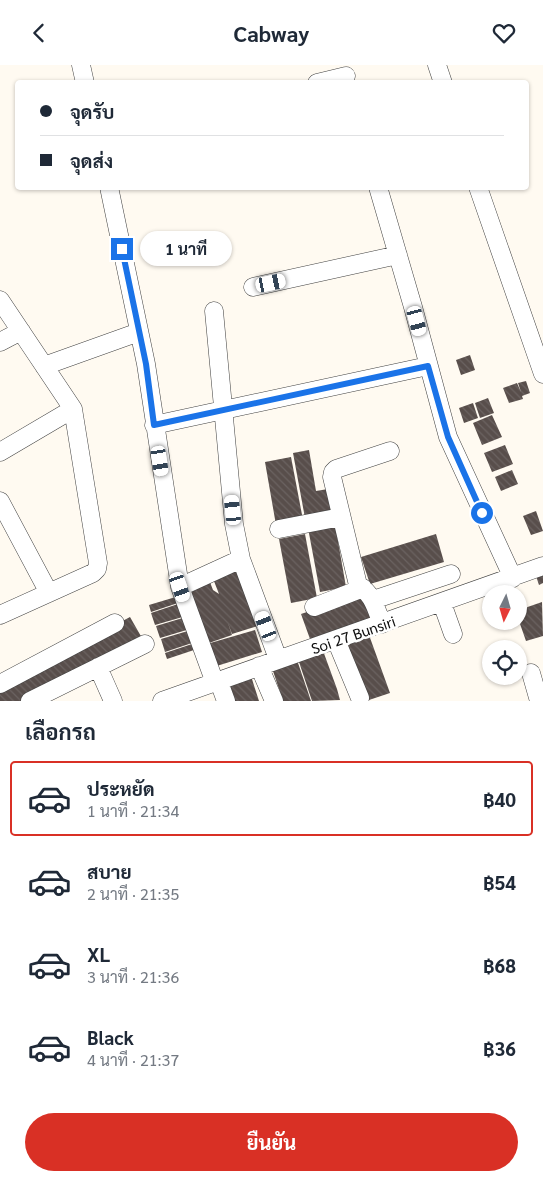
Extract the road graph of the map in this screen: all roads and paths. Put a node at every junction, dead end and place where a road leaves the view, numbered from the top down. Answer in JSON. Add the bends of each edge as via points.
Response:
{"nodes":[{"id":1,"x":81,"y":65,"type":"edge"},
{"id":2,"x":436,"y":65,"type":"edge"},
{"id":3,"x":346,"y":75,"type":"edge"},
{"id":4,"x":84,"y":80,"type":"edge"},
{"id":5,"x":328,"y":80,"type":"edge"},
{"id":6,"x":441,"y":80,"type":"edge"},
{"id":7,"x":110,"y":190,"type":"edge"},
{"id":8,"x":379,"y":190,"type":"edge"},
{"id":9,"x":479,"y":190,"type":"edge"},
{"id":10,"x":398,"y":255,"type":"junction"},
{"id":11,"x":252,"y":287,"type":"dead end"},
{"id":12,"x":0,"y":300,"type":"edge"},
{"id":13,"x":214,"y":311,"type":"dead end"},
{"id":14,"x":21,"y":331,"type":"junction"},
{"id":15,"x":139,"y":332,"type":"junction"},
{"id":16,"x":0,"y":342,"type":"edge"},
{"id":17,"x":44,"y":366,"type":"junction"},
{"id":18,"x":428,"y":366,"type":"junction"},
{"id":19,"x":543,"y":374,"type":"edge"},
{"id":20,"x":73,"y":409,"type":"junction"},
{"id":21,"x":224,"y":411,"type":"junction"},
{"id":22,"x":154,"y":425,"type":"junction"},
{"id":23,"x":390,"y":451,"type":"dead end"},
{"id":24,"x":0,"y":452,"type":"edge"},
{"id":25,"x":0,"y":501,"type":"edge"},
{"id":26,"x":341,"y":517,"type":"junction"},
{"id":27,"x":279,"y":529,"type":"dead end"},
{"id":28,"x":241,"y":559,"type":"junction"},
{"id":29,"x":543,"y":567,"type":"edge"},
{"id":30,"x":451,"y":575,"type":"dead end"},
{"id":31,"x":513,"y":578,"type":"junction"},
{"id":32,"x":180,"y":587,"type":"junction"},
{"id":33,"x":49,"y":593,"type":"junction"},
{"id":34,"x":368,"y":594,"type":"junction"},
{"id":35,"x":442,"y":603,"type":"junction"},
{"id":36,"x":314,"y":607,"type":"dead end"},
{"id":37,"x":0,"y":615,"type":"edge"},
{"id":38,"x":115,"y":623,"type":"dead end"},
{"id":39,"x":382,"y":624,"type":"junction"},
{"id":40,"x":453,"y":634,"type":"dead end"},
{"id":41,"x":336,"y":640,"type":"junction"},
{"id":42,"x":145,"y":644,"type":"dead end"},
{"id":43,"x":278,"y":659,"type":"junction"},
{"id":44,"x":259,"y":666,"type":"junction"},
{"id":45,"x":98,"y":667,"type":"junction"},
{"id":46,"x":531,"y":673,"type":"dead end"},
{"id":47,"x":217,"y":682,"type":"junction"},
{"id":48,"x":0,"y":684,"type":"edge"},
{"id":49,"x":360,"y":698,"type":"dead end"},
{"id":50,"x":30,"y":701,"type":"edge"},
{"id":51,"x":114,"y":701,"type":"edge"},
{"id":52,"x":162,"y":701,"type":"edge"},
{"id":53,"x":226,"y":701,"type":"edge"},
{"id":54,"x":274,"y":701,"type":"edge"},
{"id":55,"x":540,"y":701,"type":"edge"}],
"edges":[{"from":1,"to":4,"type":"street"},
{"from":2,"to":6,"type":"street"},
{"from":3,"to":5,"type":"street"},
{"from":7,"to":15,"type":"street"},
{"from":8,"to":10,"type":"street"},
{"from":9,"to":19,"type":"street"},
{"from":10,"to":11,"type":"street"},
{"from":10,"to":18,"type":"street"},
{"from":12,"to":14,"type":"street"},
{"from":13,"to":21,"type":"street"},
{"from":14,"to":16,"type":"street"},
{"from":14,"to":17,"type":"street"},
{"from":15,"to":17,"type":"street"},
{"from":15,"to":22,"type":"street"},
{"from":17,"to":20,"type":"street"},
{"from":18,"to":21,"type":"street"},
{"from":18,"to":31,"type":"street","via":[[448,437]]},
{"from":20,"to":24,"type":"street"},
{"from":20,"to":33,"type":"street","via":[[98,563],[93,573]]},
{"from":21,"to":22,"type":"street"},
{"from":21,"to":28,"type":"street","via":[[234,524]]},
{"from":22,"to":32,"type":"street"},
{"from":23,"to":26,"type":"street","via":[[332,472]]},
{"from":25,"to":33,"type":"street"},
{"from":26,"to":27,"type":"street"},
{"from":26,"to":34,"type":"street","via":[[358,585]]},
{"from":28,"to":32,"type":"street"},
{"from":28,"to":43,"type":"street"},
{"from":29,"to":31,"type":"street","name":"Soi 27 Bunsiri"},
{"from":30,"to":34,"type":"street"},
{"from":31,"to":35,"type":"street","name":"Soi 27 Bunsiri"},
{"from":32,"to":47,"type":"street"},
{"from":33,"to":37,"type":"street"},
{"from":34,"to":36,"type":"street"},
{"from":34,"to":39,"type":"street"},
{"from":35,"to":39,"type":"street","name":"Soi 27 Bunsiri"},
{"from":35,"to":40,"type":"street"},
{"from":38,"to":48,"type":"street"},
{"from":39,"to":41,"type":"street","name":"Soi 27 Bunsiri"},
{"from":41,"to":43,"type":"street","name":"Soi 27 Bunsiri"},
{"from":41,"to":49,"type":"street"},
{"from":42,"to":45,"type":"street"},
{"from":43,"to":44,"type":"street","name":"Soi 27 Bunsiri"},
{"from":44,"to":47,"type":"street","name":"Soi 27 Bunsiri"},
{"from":44,"to":54,"type":"street"},
{"from":45,"to":50,"type":"street"},
{"from":45,"to":51,"type":"street"},
{"from":46,"to":55,"type":"street"},
{"from":47,"to":52,"type":"street","name":"Soi 27 Bunsiri"},
{"from":47,"to":53,"type":"street"}]}
